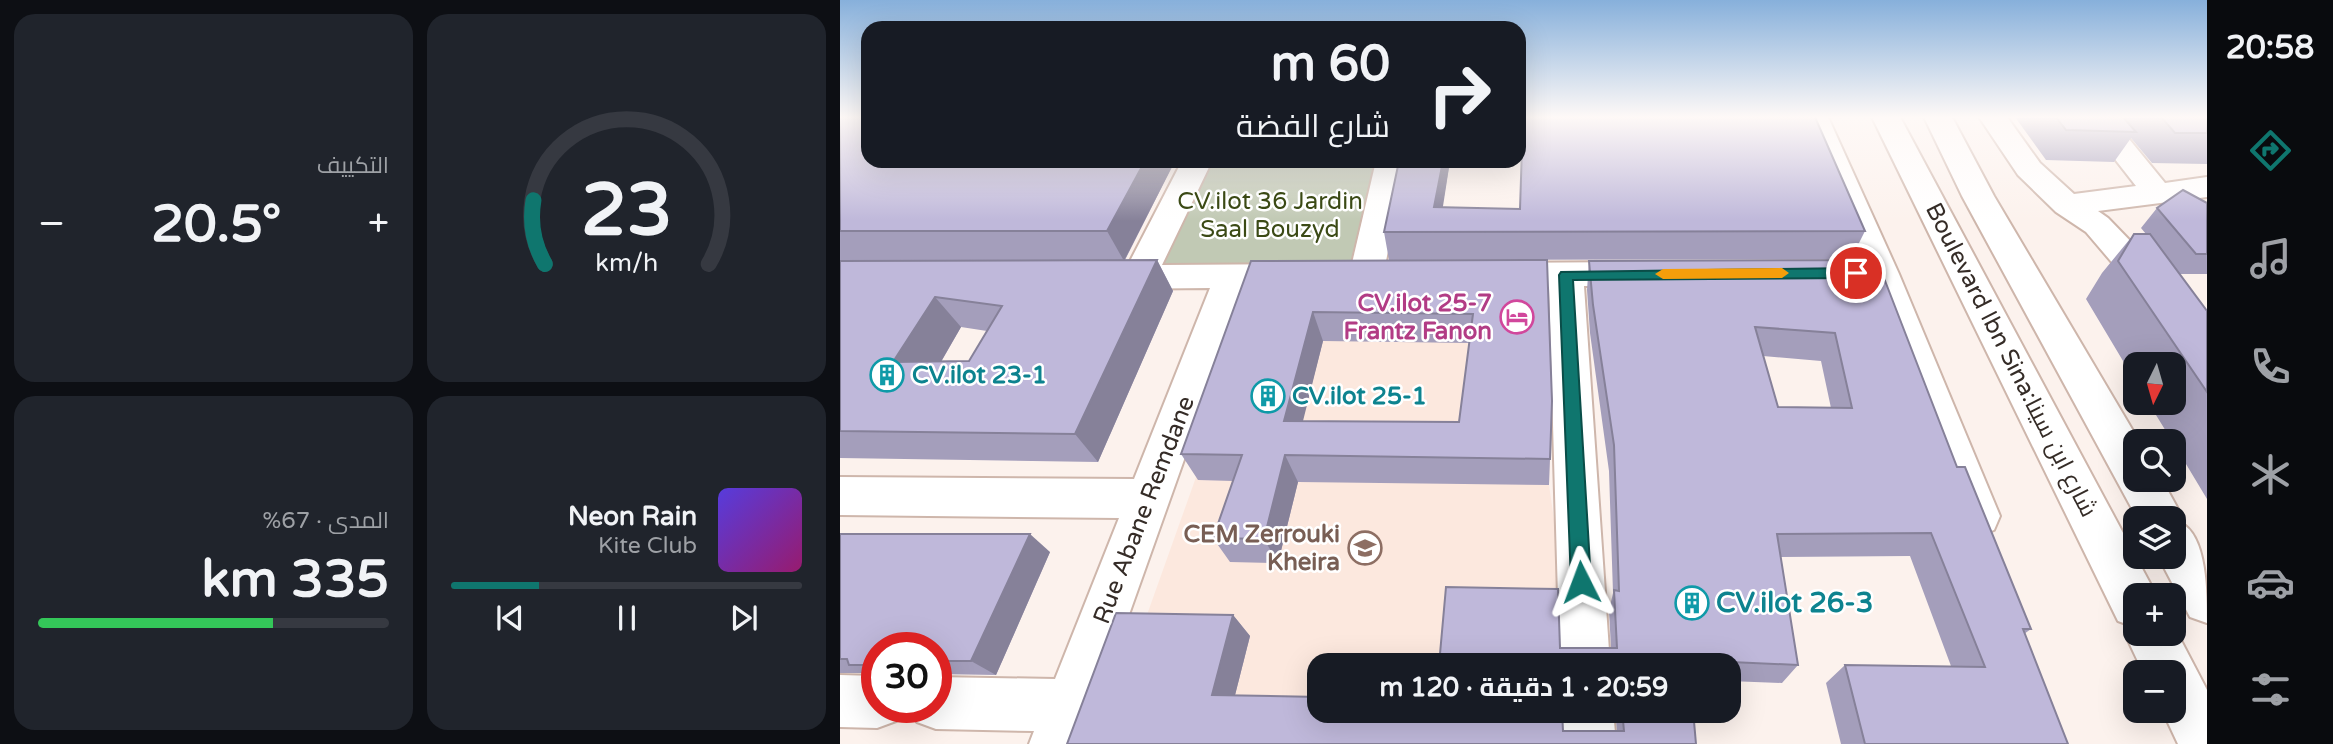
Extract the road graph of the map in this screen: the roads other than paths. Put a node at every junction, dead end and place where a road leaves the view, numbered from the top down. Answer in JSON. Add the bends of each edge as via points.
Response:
{"nodes":[{"id":1,"x":1829,"y":152,"type":"edge"},
{"id":2,"x":1904,"y":152,"type":"edge"},
{"id":3,"x":1956,"y":152,"type":"edge"},
{"id":4,"x":2017,"y":152,"type":"edge"},
{"id":5,"x":2124,"y":152,"type":"edge"},
{"id":6,"x":1194,"y":168,"type":"edge"},
{"id":7,"x":1389,"y":168,"type":"edge"},
{"id":8,"x":2207,"y":187,"type":"edge"},
{"id":9,"x":2157,"y":193,"type":"junction"},
{"id":10,"x":2057,"y":196,"type":"junction"},
{"id":11,"x":1843,"y":273,"type":"edge"},
{"id":12,"x":1669,"y":274,"type":"edge"},
{"id":13,"x":1882,"y":274,"type":"junction"},
{"id":14,"x":1459,"y":275,"type":"edge"},
{"id":15,"x":1566,"y":275,"type":"junction"},
{"id":16,"x":1232,"y":276,"type":"junction"},
{"id":17,"x":1084,"y":277,"type":"edge"},
{"id":18,"x":1139,"y":277,"type":"junction"},
{"id":19,"x":2202,"y":354,"type":"edge"},
{"id":20,"x":2123,"y":452,"type":"edge"},
{"id":21,"x":840,"y":496,"type":"edge"},
{"id":22,"x":1148,"y":499,"type":"junction"},
{"id":23,"x":1993,"y":553,"type":"edge"},
{"id":24,"x":2186,"y":562,"type":"edge"},
{"id":25,"x":2124,"y":583,"type":"edge"},
{"id":26,"x":2207,"y":600,"type":"edge"},
{"id":27,"x":1584,"y":653,"type":"edge"},
{"id":28,"x":840,"y":701,"type":"edge"},
{"id":29,"x":861,"y":702,"type":"edge"},
{"id":30,"x":2186,"y":704,"type":"edge"},
{"id":31,"x":952,"y":706,"type":"edge"},
{"id":32,"x":1588,"y":723,"type":"edge"},
{"id":33,"x":1063,"y":725,"type":"edge"},
{"id":34,"x":1589,"y":744,"type":"edge"},
{"id":35,"x":2206,"y":744,"type":"edge"}],
"edges":[{"from":1,"to":13,"type":"street"},
{"from":2,"to":25,"type":"street","name":"Boulevard Ibn Sina:شارع ابن سينا"},
{"from":3,"to":20,"type":"street","name":"Boulevard Ibn Sina:شارع ابن سينا"},
{"from":4,"to":10,"type":"street"},
{"from":5,"to":9,"type":"street"},
{"from":6,"to":18,"type":"street"},
{"from":7,"to":16,"type":"street","via":[[1356,276]]},
{"from":8,"to":9,"type":"street"},
{"from":9,"to":10,"type":"street"},
{"from":10,"to":19,"type":"street","via":[[2097,225]]},
{"from":11,"to":13,"type":"street"},
{"from":12,"to":15,"type":"street"},
{"from":13,"to":23,"type":"street"},
{"from":14,"to":15,"type":"street"},
{"from":15,"to":27,"type":"street"},
{"from":16,"to":18,"type":"street"},
{"from":16,"to":22,"type":"street","name":"Rue Abane Remdane"},
{"from":17,"to":18,"type":"street"},
{"from":21,"to":22,"type":"street"},
{"from":22,"to":33,"type":"street","name":"Rue Abane Remdane"},
{"from":24,"to":26,"type":"street"},
{"from":28,"to":29,"type":"street"},
{"from":30,"to":35,"type":"street"},
{"from":31,"to":33,"type":"street"},
{"from":32,"to":34,"type":"street"}]}
